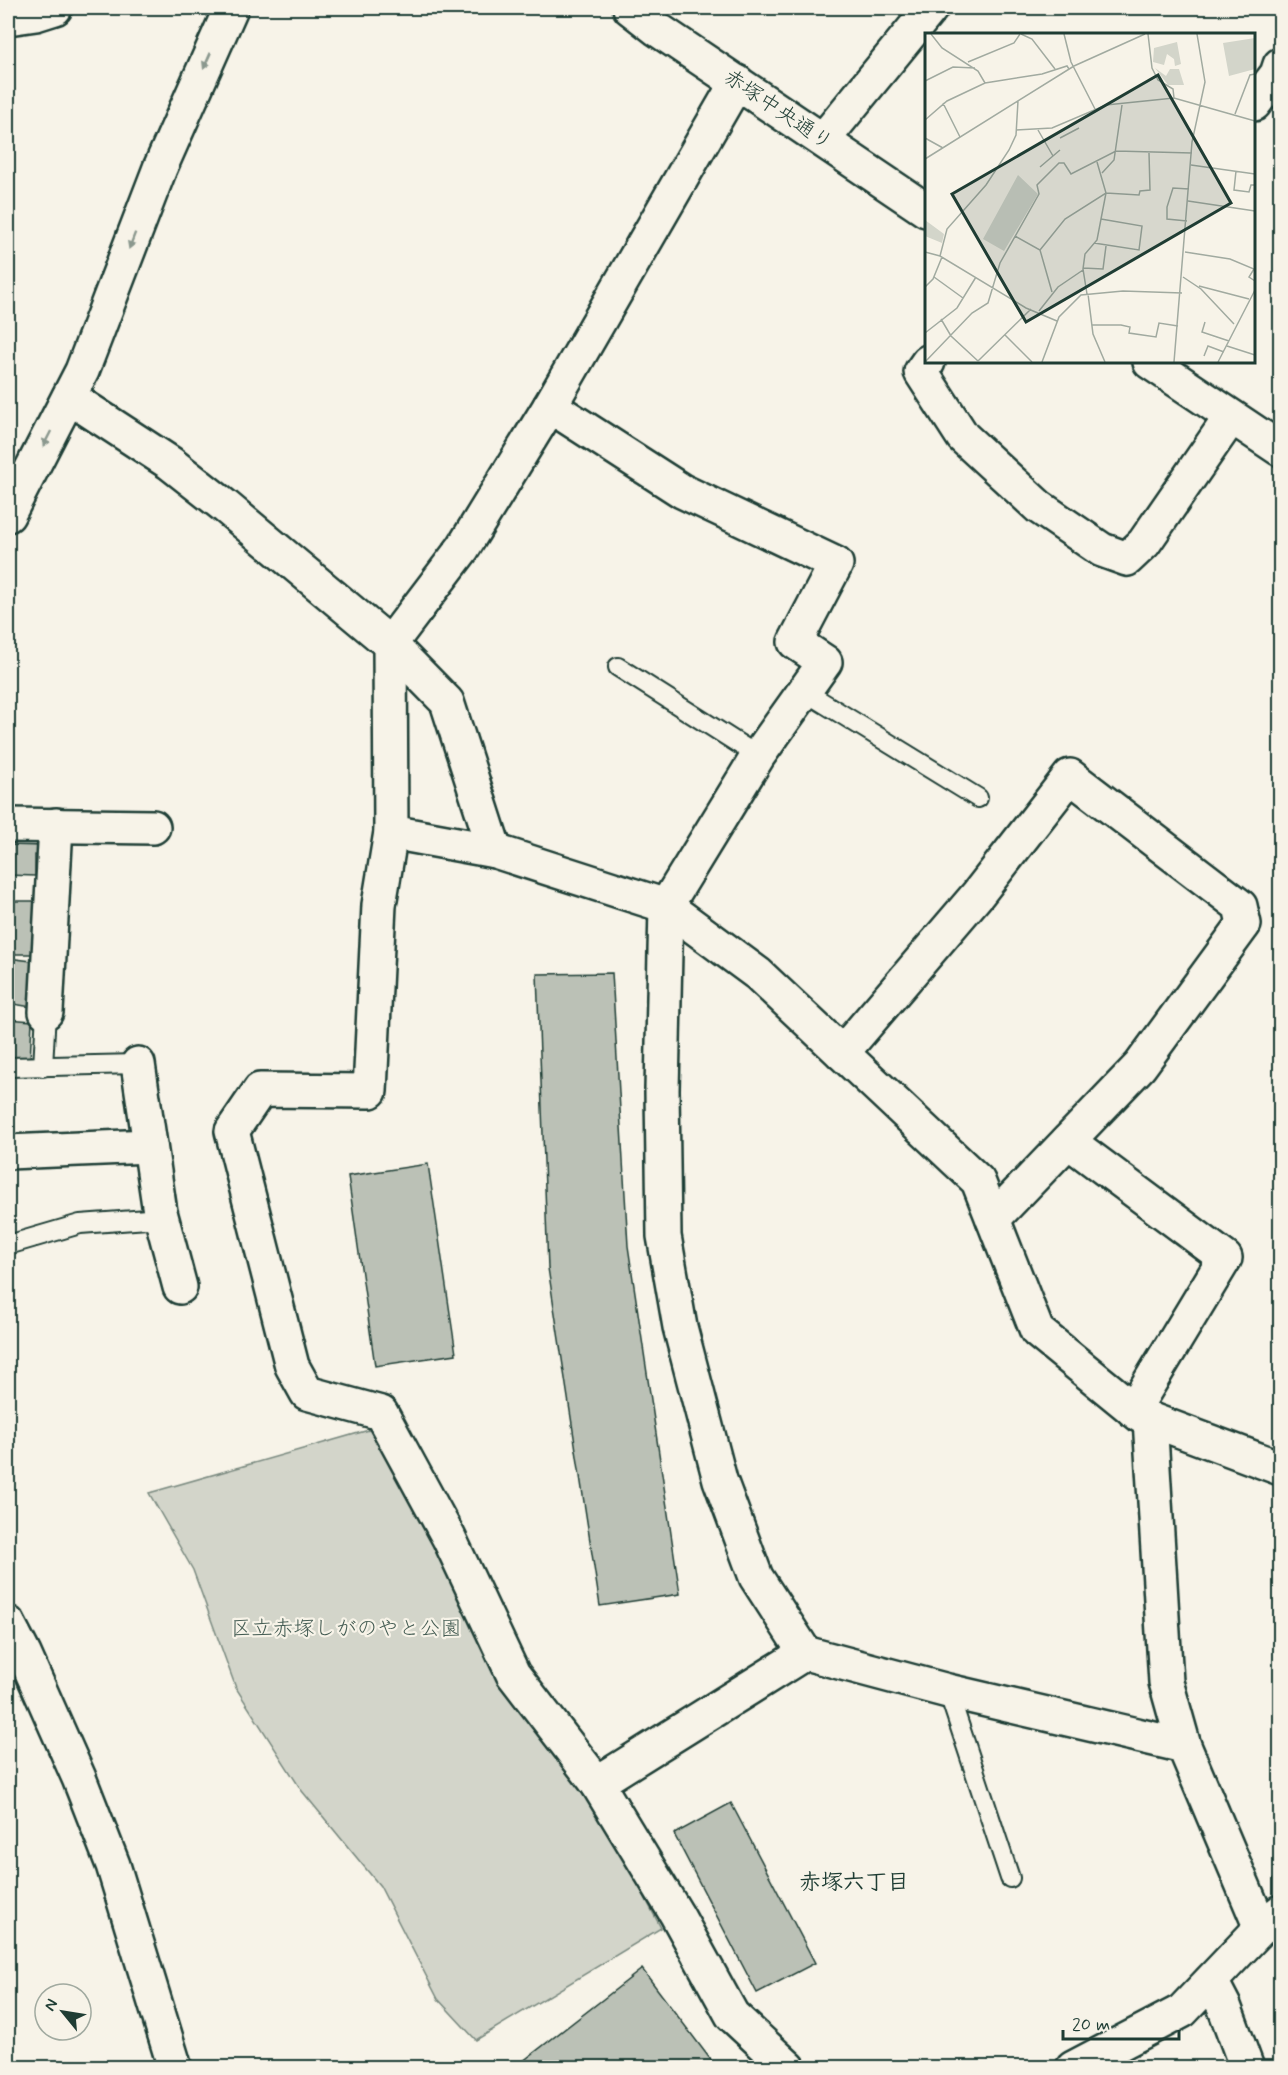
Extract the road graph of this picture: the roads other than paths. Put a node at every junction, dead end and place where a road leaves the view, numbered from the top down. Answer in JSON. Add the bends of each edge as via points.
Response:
{"nodes":[{"id":1,"x":55,"y":8,"type":"edge"},
{"id":2,"x":231,"y":8,"type":"edge"},
{"id":3,"x":630,"y":8,"type":"edge"},
{"id":4,"x":931,"y":8,"type":"edge"},
{"id":5,"x":8,"y":18,"type":"edge"},
{"id":6,"x":1281,"y":65,"type":"edge"},
{"id":7,"x":737,"y":81,"type":"junction"},
{"id":8,"x":1255,"y":103,"type":"edge"},
{"id":9,"x":823,"y":140,"type":"junction"},
{"id":10,"x":925,"y":209,"type":"edge"},
{"id":11,"x":927,"y":363,"type":"edge"},
{"id":12,"x":1151,"y":363,"type":"edge"},
{"id":13,"x":69,"y":397,"type":"junction"},
{"id":14,"x":550,"y":406,"type":"junction"},
{"id":15,"x":1231,"y":417,"type":"junction"},
{"id":16,"x":1281,"y":449,"type":"edge"},
{"id":17,"x":8,"y":515,"type":"edge"},
{"id":18,"x":390,"y":644,"type":"junction"},
{"id":19,"x":618,"y":667,"type":"dead end"},
{"id":20,"x":804,"y":691,"type":"junction"},
{"id":21,"x":758,"y":756,"type":"junction"},
{"id":22,"x":978,"y":798,"type":"dead end"},
{"id":23,"x":8,"y":825,"type":"edge"},
{"id":24,"x":56,"y":825,"type":"junction"},
{"id":25,"x":153,"y":827,"type":"dead end"},
{"id":26,"x":391,"y":832,"type":"junction"},
{"id":27,"x":495,"y":852,"type":"junction"},
{"id":28,"x":666,"y":906,"type":"junction"},
{"id":29,"x":46,"y":1012,"type":"joint"},
{"id":30,"x":842,"y":1053,"type":"junction"},
{"id":31,"x":138,"y":1064,"type":"joint"},
{"id":32,"x":8,"y":1066,"type":"edge"},
{"id":33,"x":43,"y":1066,"type":"junction"},
{"id":34,"x":1068,"y":1141,"type":"junction"},
{"id":35,"x":150,"y":1146,"type":"junction"},
{"id":36,"x":8,"y":1152,"type":"edge"},
{"id":37,"x":161,"y":1218,"type":"junction"},
{"id":38,"x":993,"y":1219,"type":"junction"},
{"id":39,"x":8,"y":1245,"type":"edge"},
{"id":40,"x":180,"y":1287,"type":"dead end"},
{"id":41,"x":1142,"y":1414,"type":"junction"},
{"id":42,"x":1281,"y":1468,"type":"edge"},
{"id":43,"x":8,"y":1623,"type":"edge"},
{"id":44,"x":805,"y":1653,"type":"junction"},
{"id":45,"x":948,"y":1691,"type":"junction"},
{"id":46,"x":1184,"y":1746,"type":"junction"},
{"id":47,"x":597,"y":1783,"type":"junction"},
{"id":48,"x":1010,"y":1878,"type":"dead end"},
{"id":49,"x":1271,"y":1920,"type":"edge"},
{"id":50,"x":1211,"y":1981,"type":"junction"},
{"id":51,"x":175,"y":2067,"type":"edge"},
{"id":52,"x":789,"y":2067,"type":"edge"},
{"id":53,"x":1073,"y":2067,"type":"edge"},
{"id":54,"x":1247,"y":2067,"type":"edge"}],
"edges":[{"from":1,"to":5,"type":"street"},
{"from":2,"to":13,"type":"street","one_way":true,"via":[[160,168]]},
{"from":3,"to":7,"type":"street","name":"赤塚中央通り"},
{"from":4,"to":9,"type":"street"},
{"from":6,"to":8,"type":"street"},
{"from":7,"to":9,"type":"street","name":"赤塚中央通り"},
{"from":7,"to":14,"type":"street"},
{"from":9,"to":10,"type":"street","name":"赤塚中央通り"},
{"from":11,"to":15,"type":"street","via":[[921,372],[963,437],[1039,507],[1102,550],[1127,559],[1144,543]]},
{"from":12,"to":15,"type":"street"},
{"from":13,"to":17,"type":"street","one_way":true},
{"from":13,"to":18,"type":"street","via":[[170,463]]},
{"from":14,"to":18,"type":"street","via":[[463,548]]},
{"from":14,"to":20,"type":"street","via":[[682,491],[836,564],[795,642],[825,662]]},
{"from":15,"to":16,"type":"street"},
{"from":18,"to":26,"type":"street"},
{"from":18,"to":27,"type":"street","via":[[447,702]]},
{"from":19,"to":21,"type":"lane"},
{"from":20,"to":21,"type":"street"},
{"from":20,"to":22,"type":"lane"},
{"from":21,"to":28,"type":"street"},
{"from":23,"to":24,"type":"street"},
{"from":24,"to":25,"type":"street"},
{"from":24,"to":29,"type":"street"},
{"from":26,"to":27,"type":"street"},
{"from":26,"to":47,"type":"street","via":[[379,905],[370,1092],[260,1090],[232,1131],[292,1366],[307,1393],[381,1413],[449,1538],[513,1674]]},
{"from":27,"to":28,"type":"street"},
{"from":28,"to":30,"type":"street","via":[[759,974]]},
{"from":28,"to":44,"type":"street","via":[[664,1236],[680,1327],[720,1480],[756,1577]]},
{"from":29,"to":33,"type":"lane"},
{"from":30,"to":34,"type":"street","via":[[978,894],[1070,776],[1240,906],[1244,924],[1140,1066]]},
{"from":30,"to":38,"type":"street","via":[[978,1181]]},
{"from":31,"to":33,"type":"lane"},
{"from":31,"to":35,"type":"street"},
{"from":32,"to":33,"type":"lane"},
{"from":34,"to":38,"type":"street"},
{"from":34,"to":41,"type":"street","via":[[1225,1258]]},
{"from":35,"to":36,"type":"street"},
{"from":35,"to":37,"type":"street"},
{"from":37,"to":39,"type":"lane","via":[[80,1224]]},
{"from":37,"to":40,"type":"street"},
{"from":38,"to":41,"type":"street","via":[[1037,1331]]},
{"from":41,"to":42,"type":"street"},
{"from":41,"to":46,"type":"street","via":[[1166,1682]]},
{"from":43,"to":51,"type":"street","via":[[79,1778],[113,1865]]},
{"from":44,"to":45,"type":"street"},
{"from":44,"to":47,"type":"street"},
{"from":45,"to":46,"type":"street"},
{"from":45,"to":48,"type":"lane"},
{"from":46,"to":49,"type":"street"},
{"from":47,"to":52,"type":"street","via":[[732,2015]]},
{"from":49,"to":50,"type":"street"},
{"from":50,"to":53,"type":"street","via":[[1182,2011]]},
{"from":50,"to":54,"type":"street"}]}
